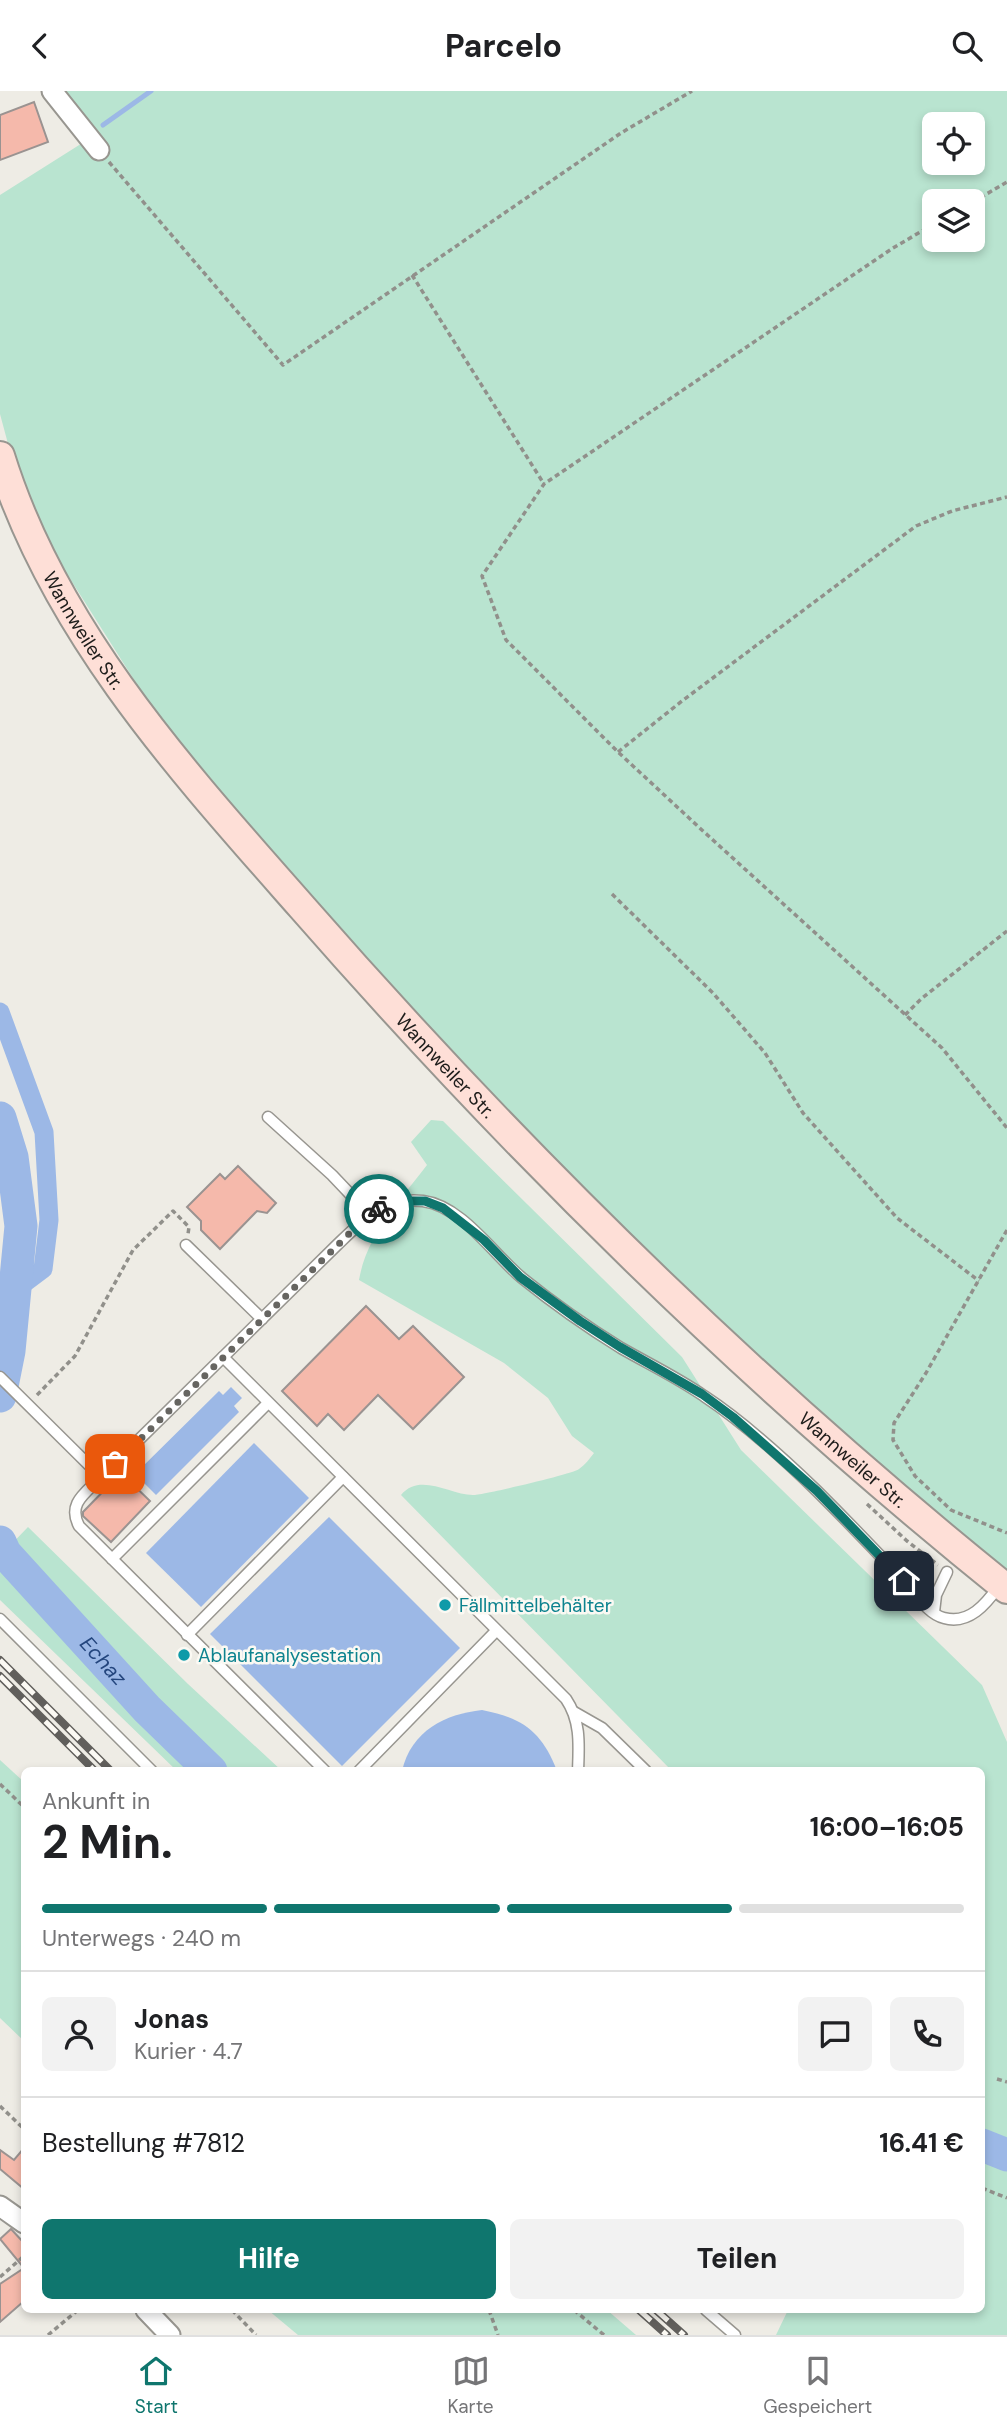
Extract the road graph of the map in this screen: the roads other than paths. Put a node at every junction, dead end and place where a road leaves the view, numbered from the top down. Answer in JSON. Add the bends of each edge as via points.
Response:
{"nodes":[{"id":1,"x":52,"y":91,"type":"edge"},
{"id":2,"x":99,"y":150,"type":"road end"},
{"id":3,"x":0,"y":456,"type":"edge"},
{"id":4,"x":268,"y":1117,"type":"dead end"},
{"id":5,"x":369,"y":1214,"type":"junction"},
{"id":6,"x":186,"y":1245,"type":"road end"},
{"id":7,"x":262,"y":1319,"type":"junction"},
{"id":8,"x":223,"y":1357,"type":"junction"},
{"id":9,"x":0,"y":1377,"type":"edge"},
{"id":10,"x":268,"y":1403,"type":"junction"},
{"id":11,"x":102,"y":1477,"type":"junction"},
{"id":12,"x":343,"y":1477,"type":"junction"},
{"id":13,"x":112,"y":1559,"type":"junction"},
{"id":14,"x":947,"y":1571,"type":"dead end"},
{"id":15,"x":1004,"y":1587,"type":"edge"},
{"id":16,"x":934,"y":1612,"type":"junction"},
{"id":17,"x":0,"y":1619,"type":"edge"},
{"id":18,"x":496,"y":1631,"type":"junction"},
{"id":19,"x":187,"y":1635,"type":"junction"},
{"id":20,"x":574,"y":1712,"type":"junction"},
{"id":21,"x":148,"y":1767,"type":"edge"},
{"id":22,"x":321,"y":1767,"type":"edge"},
{"id":23,"x":363,"y":1767,"type":"edge"},
{"id":24,"x":578,"y":1767,"type":"edge"},
{"id":25,"x":642,"y":1767,"type":"edge"},
{"id":26,"x":0,"y":2206,"type":"edge"},
{"id":27,"x":21,"y":2221,"type":"edge"},
{"id":28,"x":149,"y":2313,"type":"edge"},
{"id":29,"x":709,"y":2313,"type":"edge"},
{"id":30,"x":170,"y":2335,"type":"edge"},
{"id":31,"x":735,"y":2335,"type":"edge"}],
"edges":[{"from":1,"to":2,"type":"street"},
{"from":3,"to":15,"type":"main road","name":"Wannweiler Str.","via":[[30,536],[95,651],[173,756],[339,950],[464,1086],[690,1312],[887,1491]]},
{"from":4,"to":5,"type":"lane"},
{"from":5,"to":7,"type":"lane"},
{"from":5,"to":16,"type":"lane","via":[[406,1201],[425,1201],[443,1208],[484,1240],[520,1277],[580,1321],[702,1394],[748,1429],[817,1491]]},
{"from":6,"to":7,"type":"lane"},
{"from":7,"to":8,"type":"lane"},
{"from":8,"to":10,"type":"lane"},
{"from":8,"to":11,"type":"lane"},
{"from":9,"to":11,"type":"lane"},
{"from":10,"to":12,"type":"lane"},
{"from":10,"to":13,"type":"lane"},
{"from":11,"to":13,"type":"lane","via":[[74,1510],[79,1526]]},
{"from":12,"to":18,"type":"lane"},
{"from":12,"to":19,"type":"lane"},
{"from":13,"to":19,"type":"lane"},
{"from":14,"to":16,"type":"lane"},
{"from":15,"to":16,"type":"lane","via":[[966,1619],[943,1618]]},
{"from":17,"to":21,"type":"lane"},
{"from":18,"to":20,"type":"lane"},
{"from":18,"to":23,"type":"lane"},
{"from":19,"to":22,"type":"lane"},
{"from":20,"to":24,"type":"lane"},
{"from":20,"to":25,"type":"lane","via":[[602,1728]]},
{"from":26,"to":27,"type":"street"},
{"from":28,"to":30,"type":"street"},
{"from":29,"to":31,"type":"lane"}]}
